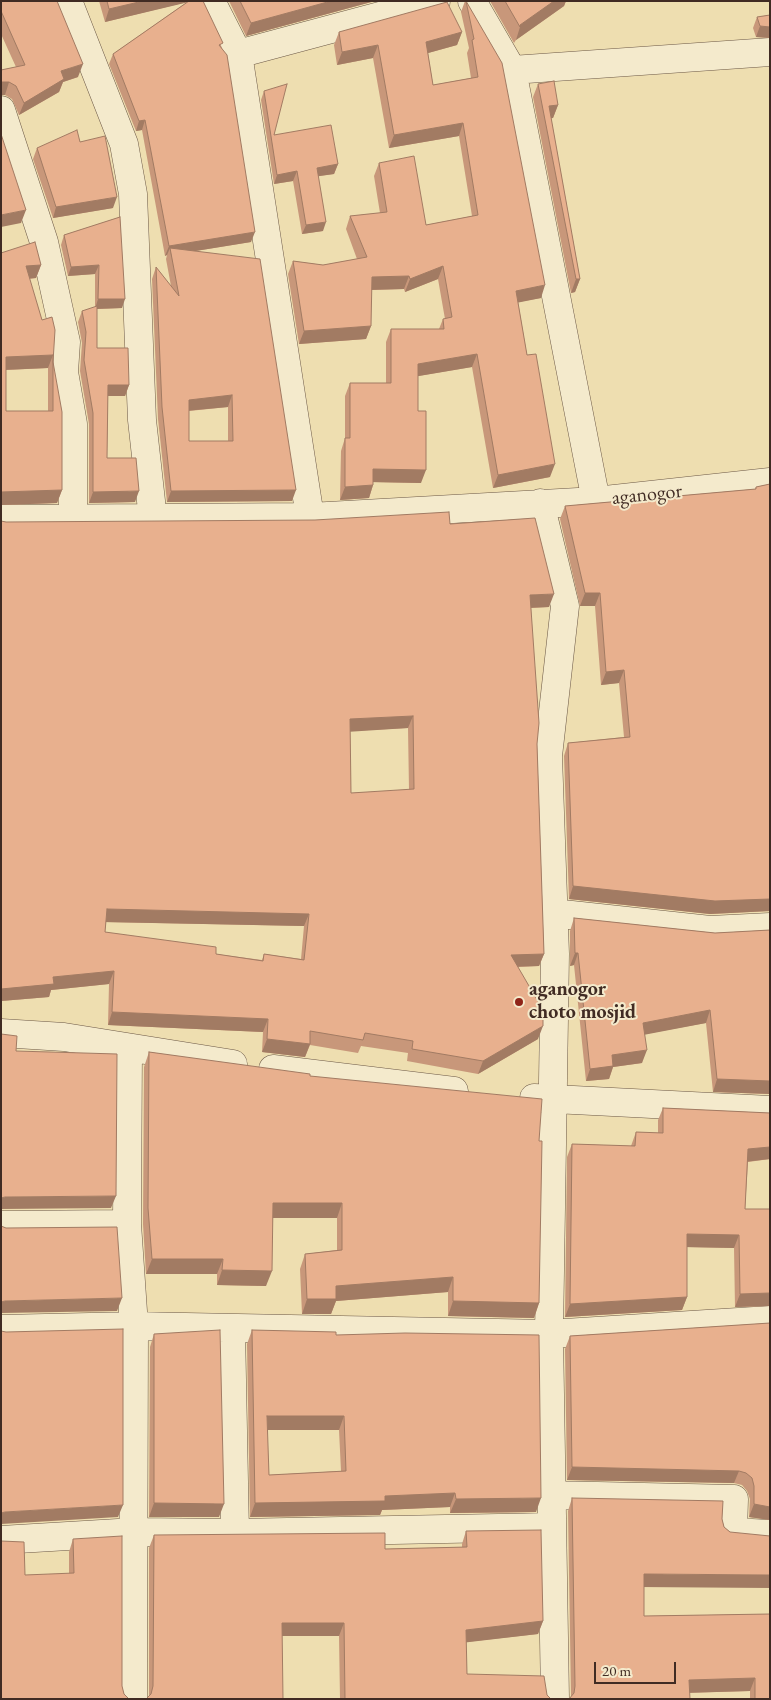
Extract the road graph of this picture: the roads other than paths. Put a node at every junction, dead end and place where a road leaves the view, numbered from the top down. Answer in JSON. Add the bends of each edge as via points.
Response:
{"nodes":[{"id":1,"x":68,"y":1,"type":"edge"},
{"id":2,"x":212,"y":1,"type":"edge"},
{"id":3,"x":436,"y":1,"type":"edge"},
{"id":4,"x":472,"y":1,"type":"edge"},
{"id":5,"x":770,"y":52,"type":"edge"},
{"id":6,"x":238,"y":54,"type":"junction"},
{"id":7,"x":512,"y":70,"type":"junction"},
{"id":8,"x":1,"y":110,"type":"edge"},
{"id":9,"x":770,"y":482,"type":"edge"},
{"id":10,"x":596,"y":501,"type":"junction"},
{"id":11,"x":531,"y":504,"type":"junction"},
{"id":12,"x":310,"y":517,"type":"junction"},
{"id":13,"x":1,"y":519,"type":"edge"},
{"id":14,"x":73,"y":519,"type":"junction"},
{"id":15,"x":153,"y":519,"type":"junction"},
{"id":16,"x":553,"y":913,"type":"junction"},
{"id":17,"x":770,"y":927,"type":"edge"},
{"id":18,"x":1,"y":1033,"type":"edge"},
{"id":19,"x":128,"y":1048,"type":"junction"},
{"id":20,"x":475,"y":1093,"type":"edge"},
{"id":21,"x":514,"y":1096,"type":"edge"},
{"id":22,"x":553,"y":1100,"type":"junction"},
{"id":23,"x":770,"y":1110,"type":"edge"},
{"id":24,"x":127,"y":1224,"type":"junction"},
{"id":25,"x":1,"y":1225,"type":"edge"},
{"id":26,"x":770,"y":1320,"type":"edge"},
{"id":27,"x":134,"y":1326,"type":"junction"},
{"id":28,"x":1,"y":1329,"type":"edge"},
{"id":29,"x":231,"y":1330,"type":"junction"},
{"id":30,"x":549,"y":1334,"type":"junction"},
{"id":31,"x":552,"y":1495,"type":"junction"},
{"id":32,"x":551,"y":1527,"type":"junction"},
{"id":33,"x":134,"y":1532,"type":"junction"},
{"id":34,"x":235,"y":1533,"type":"junction"},
{"id":35,"x":770,"y":1534,"type":"edge"},
{"id":36,"x":1,"y":1540,"type":"edge"},
{"id":37,"x":133,"y":1699,"type":"edge"},
{"id":38,"x":555,"y":1699,"type":"edge"}],
"edges":[{"from":1,"to":15,"type":"street","via":[[124,144],[133,194],[142,420]]},
{"from":2,"to":6,"type":"street"},
{"from":3,"to":6,"type":"street"},
{"from":4,"to":7,"type":"street"},
{"from":5,"to":7,"type":"street"},
{"from":6,"to":12,"type":"street"},
{"from":7,"to":10,"type":"street"},
{"from":8,"to":14,"type":"street","via":[[44,242],[66,342],[64,372],[73,424]]},
{"from":9,"to":10,"type":"street","name":"aganogor"},
{"from":10,"to":11,"type":"street","name":"aganogor"},
{"from":11,"to":12,"type":"street","name":"aganogor"},
{"from":11,"to":16,"type":"street","via":[[566,606],[548,756]]},
{"from":12,"to":15,"type":"street","name":"aganogor"},
{"from":13,"to":14,"type":"street","name":"aganogor"},
{"from":14,"to":15,"type":"street","name":"aganogor"},
{"from":16,"to":17,"type":"street","via":[[710,930]]},
{"from":16,"to":22,"type":"street"},
{"from":18,"to":19,"type":"street","via":[[64,1037]]},
{"from":19,"to":20,"type":"street","via":[[239,1065]]},
{"from":19,"to":24,"type":"street"},
{"from":21,"to":22,"type":"street"},
{"from":22,"to":23,"type":"street"},
{"from":22,"to":30,"type":"street"},
{"from":24,"to":25,"type":"street"},
{"from":24,"to":27,"type":"street"},
{"from":26,"to":30,"type":"street"},
{"from":27,"to":28,"type":"street"},
{"from":27,"to":29,"type":"street"},
{"from":27,"to":33,"type":"street"},
{"from":29,"to":30,"type":"street"},
{"from":29,"to":34,"type":"street"},
{"from":30,"to":31,"type":"street"},
{"from":31,"to":32,"type":"street"},
{"from":31,"to":35,"type":"street","via":[[734,1499],[733,1532]]},
{"from":32,"to":34,"type":"street"},
{"from":32,"to":38,"type":"street"},
{"from":33,"to":34,"type":"street"},
{"from":33,"to":36,"type":"street"},
{"from":33,"to":37,"type":"street"}]}
